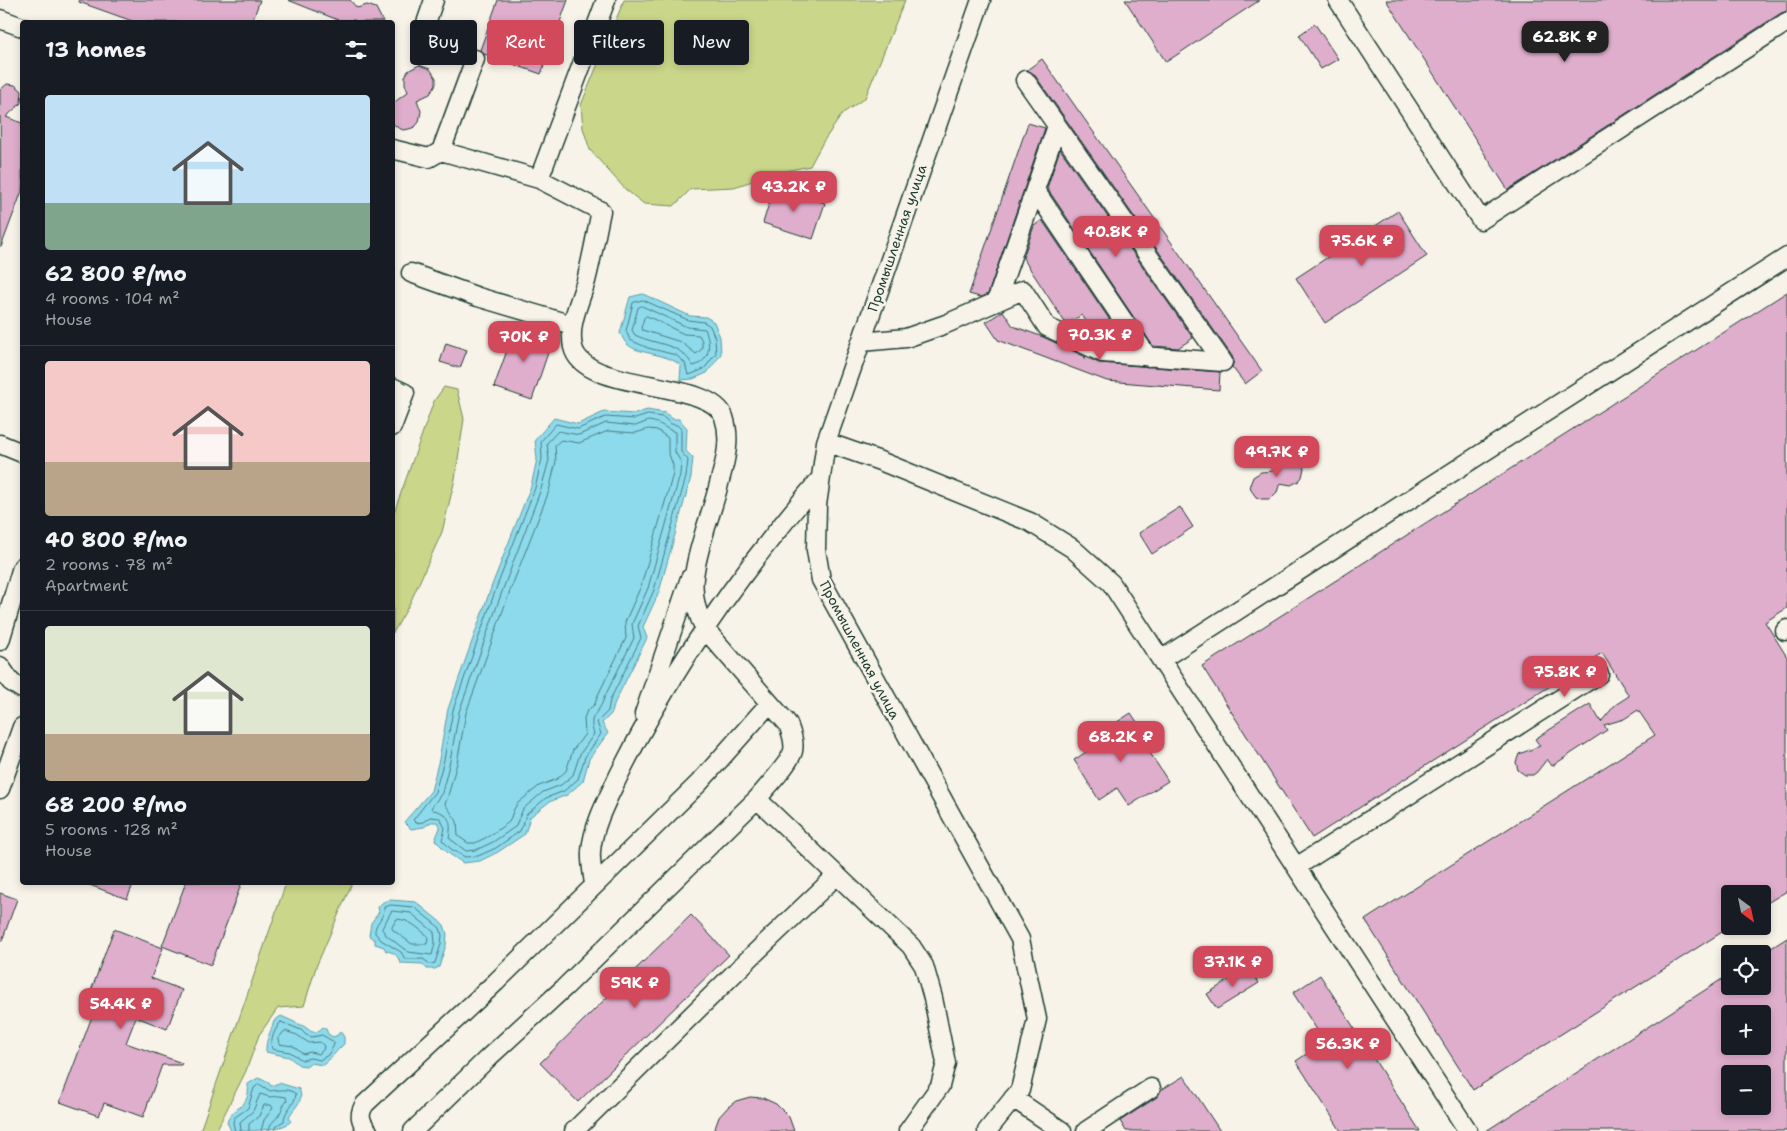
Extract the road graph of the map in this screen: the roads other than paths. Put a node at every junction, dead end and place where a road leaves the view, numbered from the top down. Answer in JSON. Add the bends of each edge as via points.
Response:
{"nodes":[{"id":1,"x":434,"y":0,"type":"edge"},
{"id":2,"x":606,"y":0,"type":"edge"},
{"id":3,"x":981,"y":0,"type":"edge"},
{"id":4,"x":1338,"y":0,"type":"edge"},
{"id":5,"x":0,"y":19,"type":"edge"},
{"id":6,"x":427,"y":20,"type":"edge"},
{"id":7,"x":1787,"y":22,"type":"edge"},
{"id":8,"x":20,"y":26,"type":"edge"},
{"id":9,"x":472,"y":65,"type":"edge"},
{"id":10,"x":1025,"y":80,"type":"dead end"},
{"id":11,"x":1057,"y":126,"type":"junction"},
{"id":12,"x":395,"y":150,"type":"edge"},
{"id":13,"x":441,"y":151,"type":"junction"},
{"id":14,"x":539,"y":179,"type":"junction"},
{"id":15,"x":1035,"y":190,"type":"junction"},
{"id":16,"x":1787,"y":258,"type":"edge"},
{"id":17,"x":1008,"y":268,"type":"junction"},
{"id":18,"x":411,"y":273,"type":"dead end"},
{"id":19,"x":1022,"y":290,"type":"junction"},
{"id":20,"x":996,"y":302,"type":"junction"},
{"id":21,"x":572,"y":325,"type":"junction"},
{"id":22,"x":861,"y":342,"type":"junction"},
{"id":23,"x":1148,"y":357,"type":"junction"},
{"id":24,"x":395,"y":388,"type":"edge"},
{"id":25,"x":395,"y":419,"type":"edge"},
{"id":26,"x":826,"y":442,"type":"junction"},
{"id":27,"x":0,"y":444,"type":"edge"},
{"id":28,"x":20,"y":452,"type":"edge"},
{"id":29,"x":821,"y":478,"type":"junction"},
{"id":30,"x":694,"y":568,"type":"junction"},
{"id":31,"x":20,"y":574,"type":"edge"},
{"id":32,"x":705,"y":629,"type":"junction"},
{"id":33,"x":0,"y":641,"type":"edge"},
{"id":34,"x":1162,"y":659,"type":"junction"},
{"id":35,"x":0,"y":666,"type":"edge"},
{"id":36,"x":1599,"y":674,"type":"dead end"},
{"id":37,"x":20,"y":688,"type":"edge"},
{"id":38,"x":769,"y":704,"type":"junction"},
{"id":39,"x":20,"y":733,"type":"edge"},
{"id":40,"x":630,"y":754,"type":"junction"},
{"id":41,"x":0,"y":789,"type":"edge"},
{"id":42,"x":757,"y":799,"type":"junction"},
{"id":43,"x":1296,"y":867,"type":"junction"},
{"id":44,"x":837,"y":875,"type":"junction"},
{"id":45,"x":594,"y":885,"type":"junction"},
{"id":46,"x":1151,"y":1088,"type":"dead end"},
{"id":47,"x":1014,"y":1098,"type":"junction"},
{"id":48,"x":368,"y":1131,"type":"edge"},
{"id":49,"x":413,"y":1131,"type":"edge"},
{"id":50,"x":574,"y":1131,"type":"edge"},
{"id":51,"x":908,"y":1131,"type":"edge"},
{"id":52,"x":988,"y":1131,"type":"edge"},
{"id":53,"x":1062,"y":1131,"type":"edge"},
{"id":54,"x":1086,"y":1131,"type":"edge"},
{"id":55,"x":1468,"y":1131,"type":"edge"}],
"edges":[{"from":1,"to":6,"type":"street"},
{"from":2,"to":14,"type":"street"},
{"from":3,"to":22,"type":"street","name":"Промышленная улица"},
{"from":4,"to":7,"type":"street","via":[[1481,220]]},
{"from":5,"to":8,"type":"street"},
{"from":9,"to":13,"type":"street"},
{"from":10,"to":11,"type":"street"},
{"from":11,"to":15,"type":"street"},
{"from":11,"to":23,"type":"street","via":[[1223,362]]},
{"from":12,"to":13,"type":"street","via":[[429,158]]},
{"from":13,"to":14,"type":"street"},
{"from":14,"to":21,"type":"street","via":[[601,211]]},
{"from":15,"to":17,"type":"street"},
{"from":15,"to":23,"type":"street"},
{"from":16,"to":34,"type":"street"},
{"from":17,"to":19,"type":"street"},
{"from":17,"to":20,"type":"street"},
{"from":18,"to":21,"type":"street","via":[[478,298]]},
{"from":19,"to":20,"type":"street"},
{"from":19,"to":23,"type":"street","via":[[1046,327],[1103,353]]},
{"from":20,"to":22,"type":"street","via":[[906,338]]},
{"from":21,"to":30,"type":"street","via":[[573,348],[580,360],[592,368],[631,382],[685,392],[713,404],[723,415],[728,437],[726,461]]},
{"from":22,"to":26,"type":"street","name":"Промышленная улица"},
{"from":24,"to":25,"type":"street","via":[[405,393]]},
{"from":26,"to":29,"type":"street","name":"Промышленная улица"},
{"from":26,"to":34,"type":"street","via":[[1030,522],[1072,548],[1111,583]]},
{"from":27,"to":28,"type":"street"},
{"from":29,"to":32,"type":"street","via":[[775,532]]},
{"from":29,"to":47,"type":"street","name":"Промышленная улица","via":[[816,550],[821,580],[1020,939],[1037,1019],[1020,1090]]},
{"from":30,"to":32,"type":"street","via":[[694,595]]},
{"from":30,"to":40,"type":"street"},
{"from":31,"to":33,"type":"street"},
{"from":32,"to":38,"type":"street"},
{"from":32,"to":40,"type":"street","via":[[684,659]]},
{"from":34,"to":43,"type":"street"},
{"from":35,"to":37,"type":"street","via":[[11,682]]},
{"from":36,"to":43,"type":"street"},
{"from":38,"to":42,"type":"street","via":[[788,724],[793,737],[793,752]]},
{"from":38,"to":45,"type":"street","via":[[699,783]]},
{"from":39,"to":41,"type":"street"},
{"from":40,"to":45,"type":"street","via":[[600,816],[591,851]]},
{"from":42,"to":44,"type":"street"},
{"from":42,"to":49,"type":"street"},
{"from":43,"to":55,"type":"street"},
{"from":44,"to":50,"type":"street"},
{"from":44,"to":51,"type":"street","via":[[911,946],[924,966],[933,998],[946,1063],[940,1086]]},
{"from":45,"to":48,"type":"street","via":[[365,1104],[361,1110],[361,1122]]},
{"from":46,"to":54,"type":"street"},
{"from":47,"to":52,"type":"street","name":"Промышленная улица"},
{"from":47,"to":53,"type":"street"}]}
